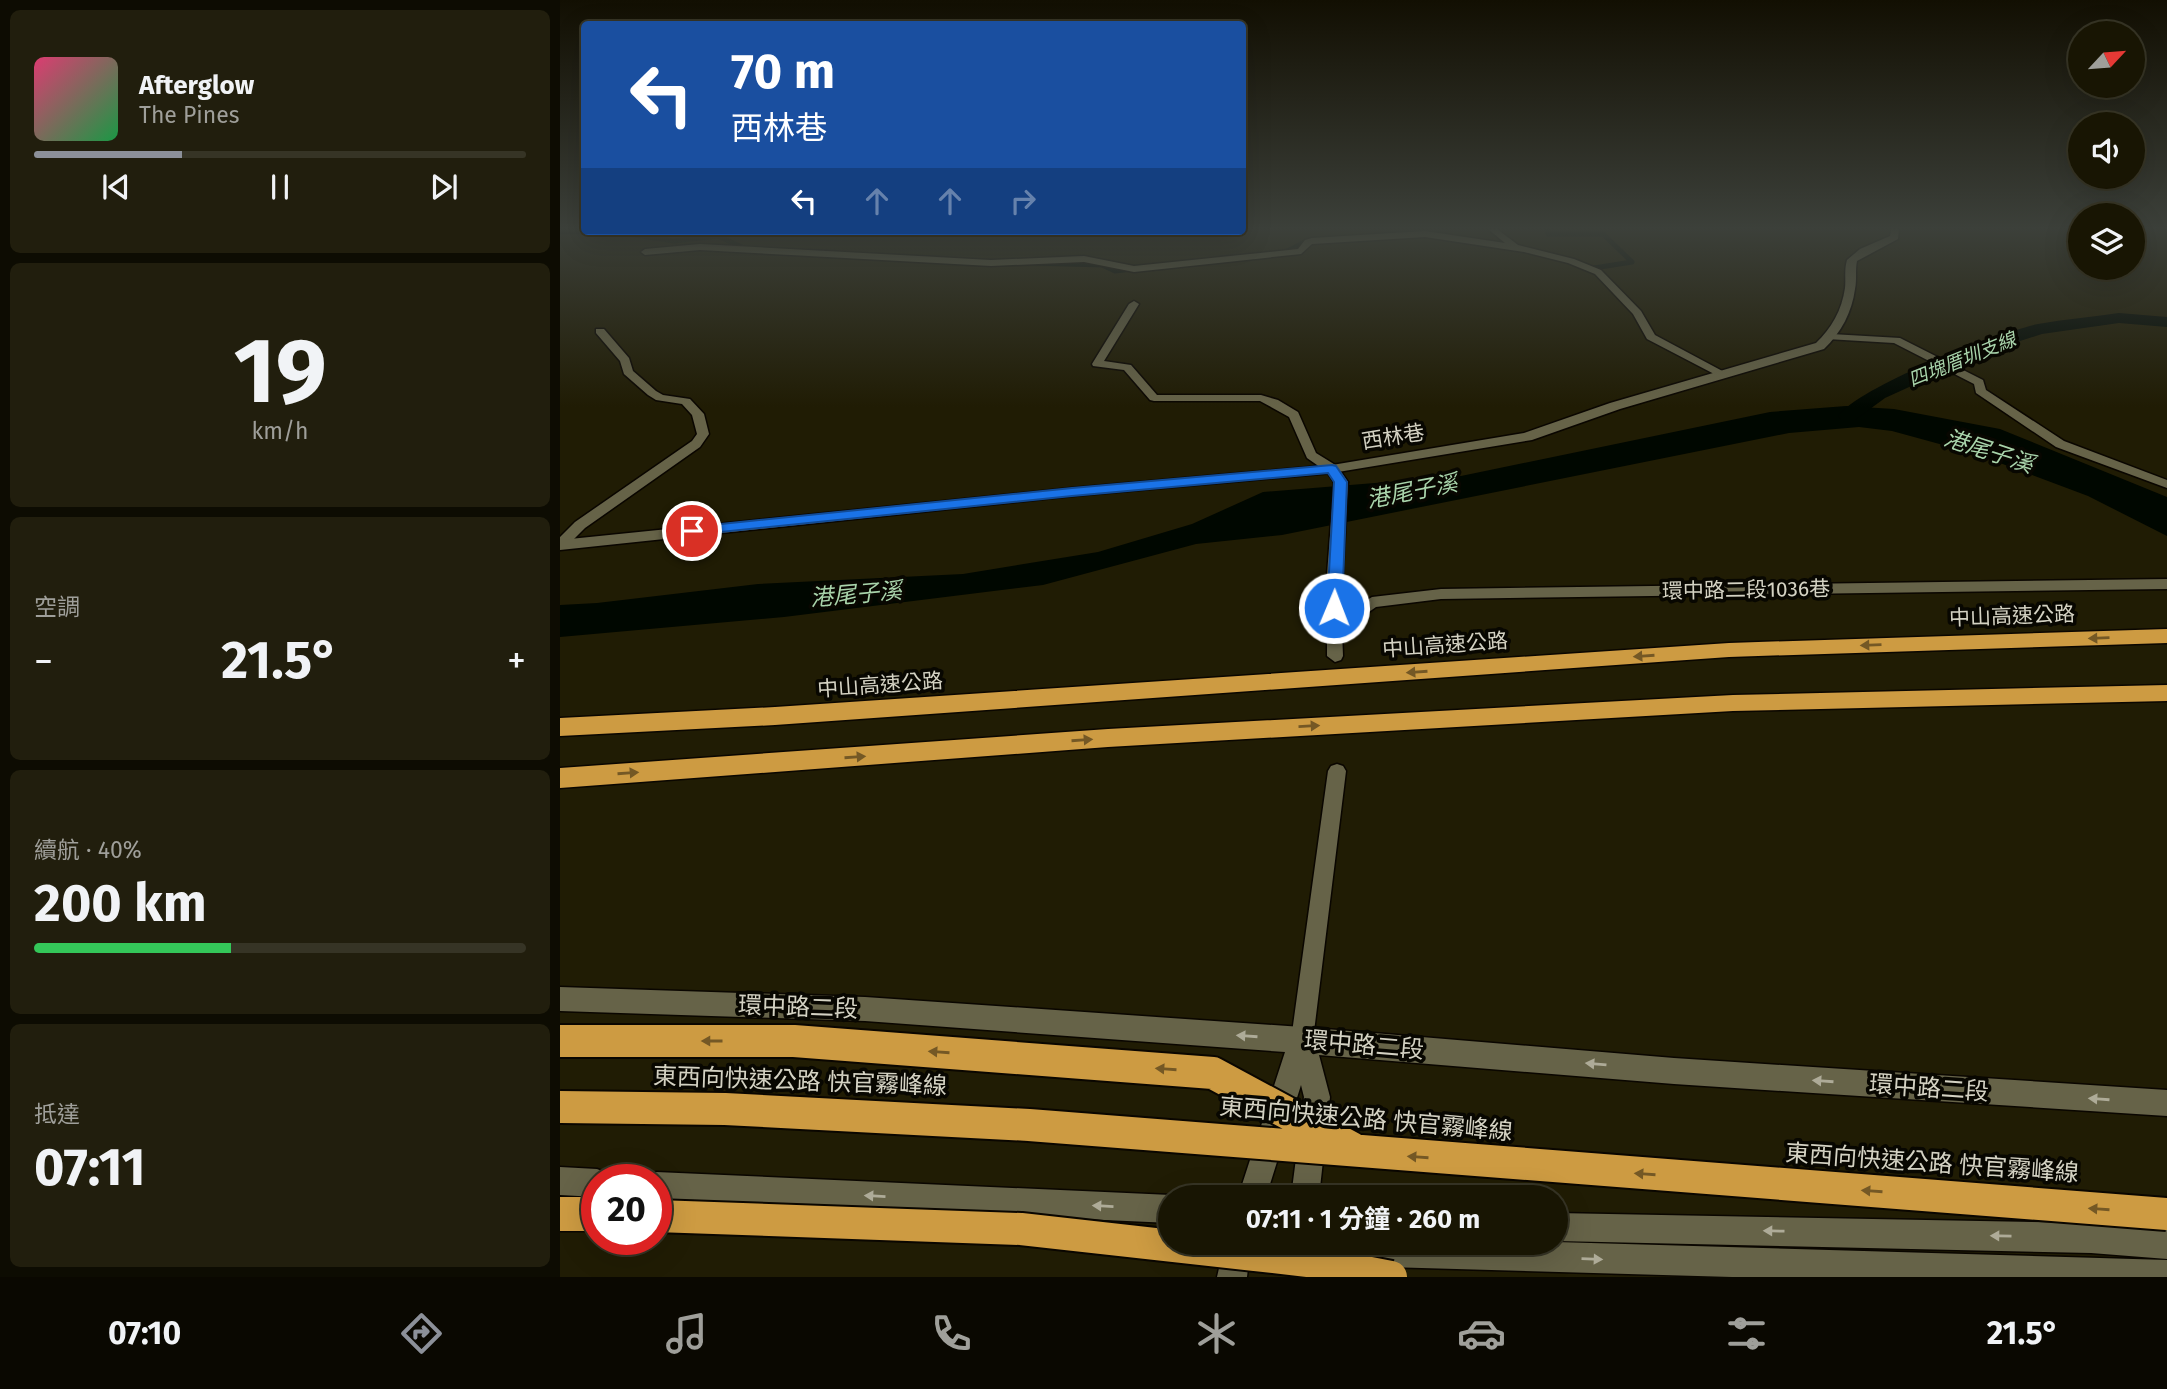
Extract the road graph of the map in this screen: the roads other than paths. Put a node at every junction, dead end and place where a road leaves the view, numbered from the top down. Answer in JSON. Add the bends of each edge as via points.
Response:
{"nodes":[{"id":1,"x":1614,"y":289,"type":"edge"},
{"id":2,"x":1849,"y":289,"type":"edge"},
{"id":3,"x":1133,"y":304,"type":"dead end"},
{"id":4,"x":600,"y":331,"type":"dead end"},
{"id":5,"x":1831,"y":337,"type":"junction"},
{"id":6,"x":1722,"y":374,"type":"junction"},
{"id":7,"x":1336,"y":475,"type":"junction"},
{"id":8,"x":2167,"y":484,"type":"edge"},
{"id":9,"x":560,"y":545,"type":"edge"},
{"id":10,"x":2167,"y":584,"type":"edge"},
{"id":11,"x":1334,"y":588,"type":"joint"},
{"id":12,"x":1335,"y":629,"type":"junction"},
{"id":13,"x":2167,"y":636,"type":"edge"},
{"id":14,"x":1335,"y":656,"type":"dead end"},
{"id":15,"x":2167,"y":693,"type":"edge"},
{"id":16,"x":560,"y":727,"type":"edge"},
{"id":17,"x":1337,"y":771,"type":"dead end"},
{"id":18,"x":560,"y":778,"type":"edge"},
{"id":19,"x":560,"y":999,"type":"edge"},
{"id":20,"x":1301,"y":1040,"type":"junction"},
{"id":21,"x":560,"y":1041,"type":"edge"},
{"id":22,"x":2167,"y":1103,"type":"edge"},
{"id":23,"x":560,"y":1107,"type":"edge"},
{"id":24,"x":1360,"y":1153,"type":"junction"},
{"id":25,"x":560,"y":1181,"type":"edge"},
{"id":26,"x":581,"y":1182,"type":"edge"},
{"id":27,"x":1256,"y":1185,"type":"edge"},
{"id":28,"x":1306,"y":1185,"type":"edge"},
{"id":29,"x":672,"y":1186,"type":"edge"},
{"id":30,"x":1158,"y":1208,"type":"edge"},
{"id":31,"x":560,"y":1212,"type":"edge"},
{"id":32,"x":581,"y":1213,"type":"edge"},
{"id":33,"x":2167,"y":1214,"type":"edge"},
{"id":34,"x":672,"y":1215,"type":"edge"},
{"id":35,"x":672,"y":1216,"type":"edge"},
{"id":36,"x":1568,"y":1227,"type":"edge"},
{"id":37,"x":1158,"y":1233,"type":"edge"},
{"id":38,"x":2167,"y":1244,"type":"edge"},
{"id":39,"x":1236,"y":1255,"type":"edge"},
{"id":40,"x":1297,"y":1256,"type":"edge"},
{"id":41,"x":2167,"y":1275,"type":"edge"},
{"id":42,"x":1232,"y":1277,"type":"edge"},
{"id":43,"x":1391,"y":1277,"type":"edge"}],
"edges":[{"from":1,"to":6,"type":"lane","via":[[1637,313],[1651,337]]},
{"from":2,"to":5,"type":"street"},
{"from":3,"to":7,"type":"lane","via":[[1097,364],[1127,367],[1154,398],[1261,398],[1274,402],[1294,415],[1311,455]]},
{"from":4,"to":9,"type":"lane","via":[[625,360],[628,372],[652,393],[686,401],[698,414],[703,434],[696,444],[580,525]]},
{"from":5,"to":6,"type":"street","name":"西林巷","via":[[1820,346]]},
{"from":5,"to":8,"type":"lane","via":[[1896,340],[1979,382],[1980,391],[1992,401],[2060,444]]},
{"from":6,"to":7,"type":"street","name":"西林巷","via":[[1527,438]]},
{"from":7,"to":9,"type":"street","name":"西林巷","via":[[1072,492]]},
{"from":7,"to":11,"type":"street"},
{"from":10,"to":12,"type":"lane","name":"環中路二段1036巷","via":[[1441,594],[1372,602]]},
{"from":11,"to":12,"type":"lane"},
{"from":12,"to":14,"type":"lane"},
{"from":13,"to":16,"type":"highway","name":"中山高速公路","one_way":true,"via":[[1729,650]]},
{"from":18,"to":15,"type":"highway","one_way":true,"via":[[1108,738],[1733,703]]},
{"from":17,"to":20,"type":"lane"},
{"from":20,"to":19,"type":"street","name":"環中路二段","one_way":true,"via":[[865,1009]]},
{"from":22,"to":20,"type":"street","name":"環中路二段","one_way":true,"via":[[1674,1071]]},
{"from":20,"to":27,"type":"street"},
{"from":20,"to":28,"type":"street","via":[[1317,1097]]},
{"from":24,"to":21,"type":"highway","one_way":true,"bridge":true,"via":[[1213,1073],[794,1041]]},
{"from":23,"to":24,"type":"highway","name":"東西向快速公路 快官霧峰線","bridge":true,"via":[[725,1109],[1002,1124]]},
{"from":33,"to":24,"type":"highway","name":"東西向快速公路 快官霧峰線","one_way":true,"bridge":true},
{"from":25,"to":26,"type":"street"},
{"from":30,"to":29,"type":"street","one_way":true},
{"from":31,"to":32,"type":"highway"},
{"from":34,"to":37,"type":"street"},
{"from":35,"to":43,"type":"highway","bridge":true,"via":[[1021,1229],[1308,1261]]},
{"from":38,"to":36,"type":"street","one_way":true,"via":[[2091,1238]]},
{"from":39,"to":42,"type":"street"},
{"from":40,"to":41,"type":"street","one_way":true}]}
